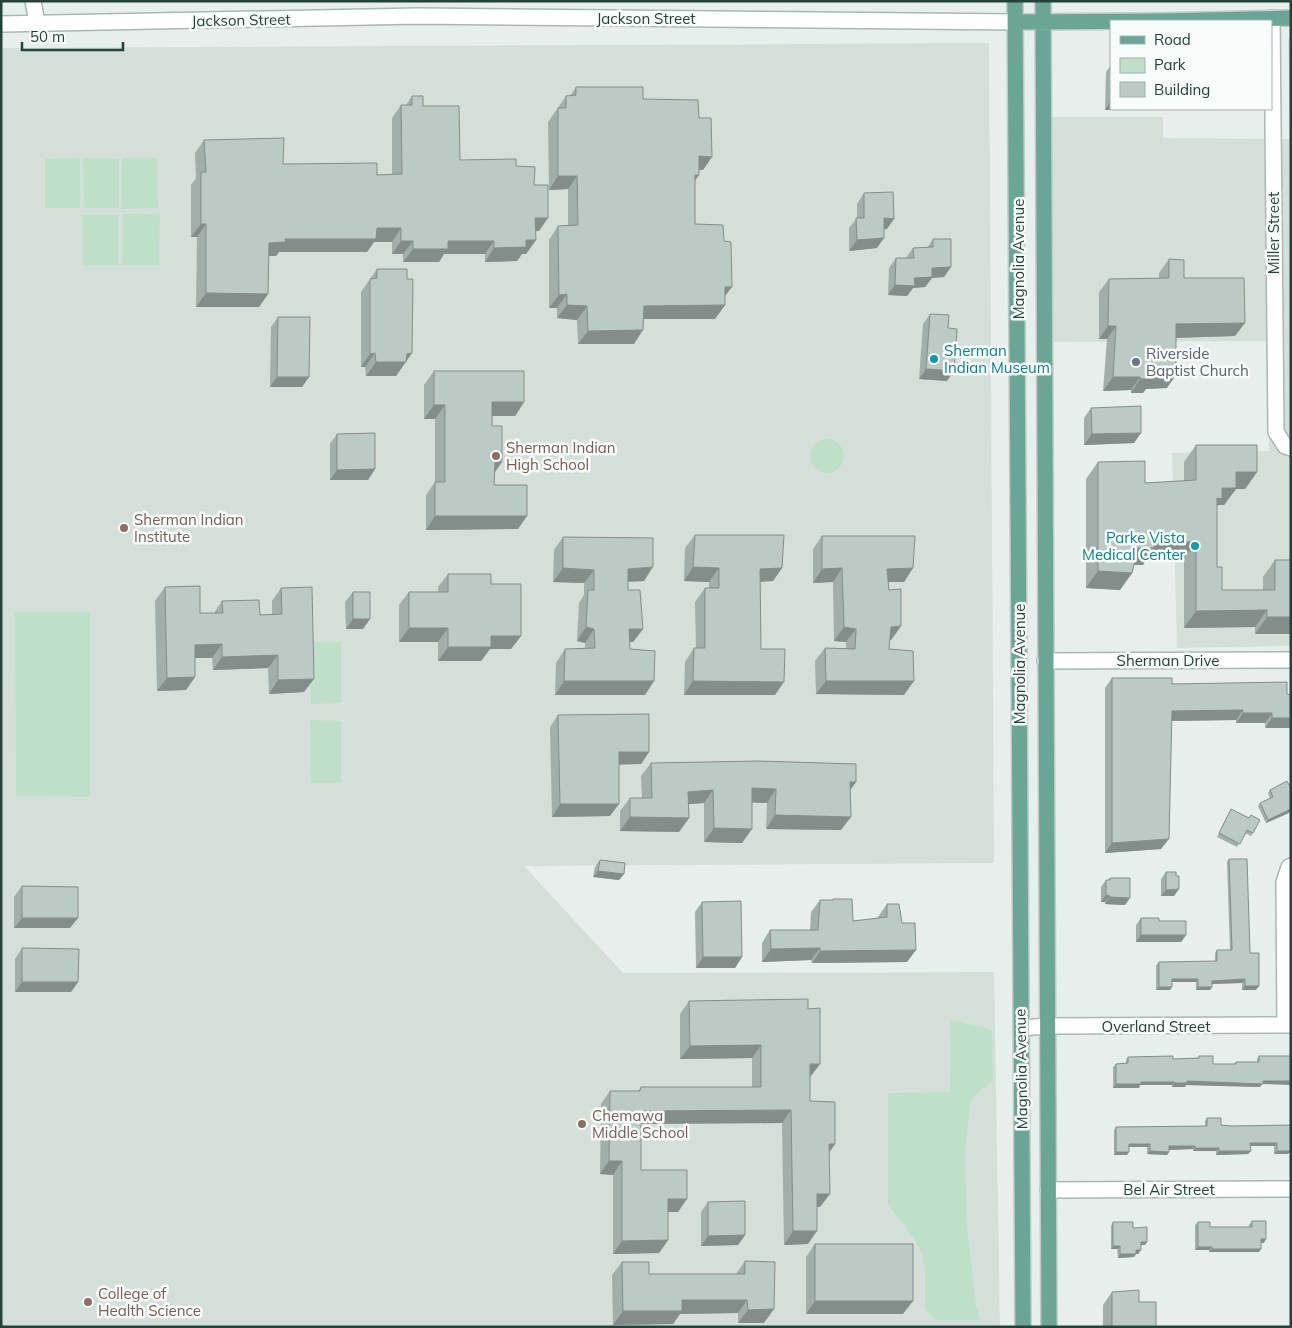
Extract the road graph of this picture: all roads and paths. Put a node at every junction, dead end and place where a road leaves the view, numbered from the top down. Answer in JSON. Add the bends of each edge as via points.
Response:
{"nodes":[{"id":1,"x":33,"y":1,"type":"edge"},
{"id":2,"x":1016,"y":1,"type":"edge"},
{"id":3,"x":1043,"y":1,"type":"edge"},
{"id":4,"x":418,"y":9,"type":"edge"},
{"id":5,"x":1272,"y":18,"type":"junction"},
{"id":6,"x":1291,"y":18,"type":"edge"},
{"id":7,"x":1199,"y":20,"type":"edge"},
{"id":8,"x":1043,"y":21,"type":"junction"},
{"id":9,"x":1110,"y":21,"type":"edge"},
{"id":10,"x":1016,"y":22,"type":"junction"},
{"id":11,"x":1,"y":24,"type":"edge"},
{"id":12,"x":37,"y":24,"type":"junction"},
{"id":13,"x":1288,"y":447,"type":"edge"},
{"id":14,"x":1019,"y":454,"type":"junction"},
{"id":15,"x":1044,"y":454,"type":"junction"},
{"id":16,"x":1291,"y":660,"type":"edge"},
{"id":17,"x":1045,"y":661,"type":"junction"},
{"id":18,"x":1291,"y":866,"type":"edge"},
{"id":19,"x":1288,"y":1025,"type":"edge"},
{"id":20,"x":1047,"y":1026,"type":"junction"},
{"id":21,"x":1021,"y":1028,"type":"junction"},
{"id":22,"x":1291,"y":1189,"type":"edge"},
{"id":23,"x":1048,"y":1190,"type":"junction"},
{"id":24,"x":1023,"y":1327,"type":"edge"},
{"id":25,"x":1049,"y":1327,"type":"edge"}],
"edges":[{"from":1,"to":12,"type":"street"},
{"from":2,"to":10,"type":"main road","name":"Magnolia Avenue"},
{"from":3,"to":8,"type":"main road","name":"Magnolia Avenue"},
{"from":4,"to":10,"type":"street","name":"Jackson Street"},
{"from":4,"to":12,"type":"street","name":"Jackson Street"},
{"from":5,"to":6,"type":"main road","name":"Jackson Street"},
{"from":5,"to":7,"type":"main road","name":"Jackson Street"},
{"from":5,"to":13,"type":"street","name":"Miller Street","via":[[1276,432]]},
{"from":8,"to":9,"type":"main road","name":"Jackson Street"},
{"from":8,"to":10,"type":"main road","name":"Jackson Street"},
{"from":8,"to":15,"type":"main road","name":"Magnolia Avenue"},
{"from":10,"to":14,"type":"main road","name":"Magnolia Avenue"},
{"from":11,"to":12,"type":"street","name":"Jackson Street"},
{"from":14,"to":15,"type":"main road"},
{"from":14,"to":21,"type":"main road","name":"Magnolia Avenue"},
{"from":15,"to":17,"type":"main road","name":"Magnolia Avenue"},
{"from":16,"to":17,"type":"street","name":"Sherman Drive"},
{"from":17,"to":20,"type":"main road","name":"Magnolia Avenue"},
{"from":18,"to":19,"type":"street","via":[[1284,882]]},
{"from":19,"to":20,"type":"street","name":"Overland Street"},
{"from":20,"to":21,"type":"street","name":"Overland Street"},
{"from":20,"to":23,"type":"main road","name":"Magnolia Avenue"},
{"from":21,"to":24,"type":"main road","name":"Magnolia Avenue"},
{"from":22,"to":23,"type":"street","name":"Bel Air Street"},
{"from":23,"to":25,"type":"main road","name":"Magnolia Avenue"}]}
